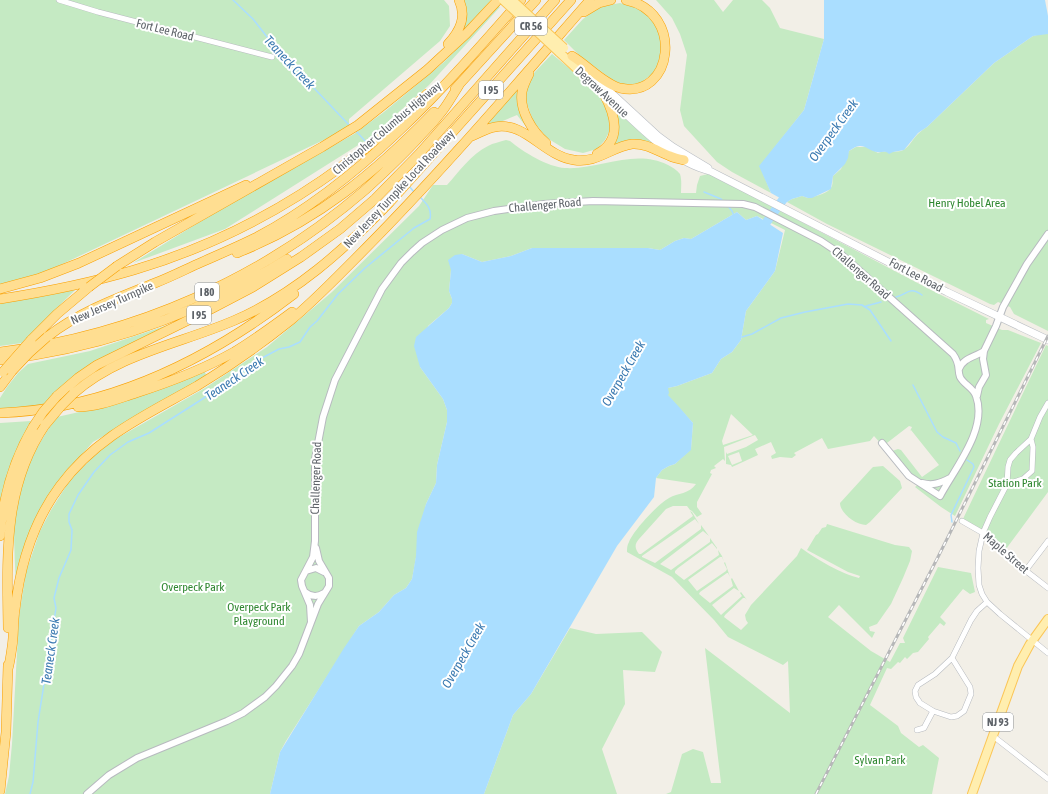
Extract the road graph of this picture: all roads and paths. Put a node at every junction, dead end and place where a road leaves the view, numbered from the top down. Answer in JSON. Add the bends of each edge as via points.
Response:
{"nodes":[{"id":1,"x":59,"y":0,"type":"edge"},
{"id":2,"x":459,"y":0,"type":"edge"},
{"id":3,"x":498,"y":0,"type":"edge"},
{"id":4,"x":503,"y":0,"type":"edge"},
{"id":5,"x":512,"y":0,"type":"edge"},
{"id":6,"x":521,"y":0,"type":"edge"},
{"id":7,"x":536,"y":0,"type":"edge"},
{"id":8,"x":555,"y":0,"type":"edge"},
{"id":9,"x":571,"y":0,"type":"edge"},
{"id":10,"x":590,"y":0,"type":"edge"},
{"id":11,"x":611,"y":0,"type":"edge"},
{"id":12,"x":626,"y":0,"type":"edge"},
{"id":13,"x":569,"y":24,"type":"junction"},
{"id":14,"x":561,"y":50,"type":"junction"},
{"id":15,"x":572,"y":56,"type":"junction"},
{"id":16,"x":272,"y":57,"type":"dead end"},
{"id":17,"x":534,"y":63,"type":"junction"},
{"id":18,"x":416,"y":78,"type":"junction"},
{"id":19,"x":604,"y":94,"type":"junction"},
{"id":20,"x":468,"y":139,"type":"junction"},
{"id":21,"x":368,"y":153,"type":"junction"},
{"id":22,"x":684,"y":160,"type":"junction"},
{"id":23,"x":286,"y":167,"type":"junction"},
{"id":24,"x":383,"y":168,"type":"junction"},
{"id":25,"x":710,"y":171,"type":"junction"},
{"id":26,"x":784,"y":209,"type":"joint"},
{"id":27,"x":340,"y":229,"type":"junction"},
{"id":28,"x":1048,"y":234,"type":"edge"},
{"id":29,"x":328,"y":261,"type":"junction"},
{"id":30,"x":353,"y":261,"type":"junction"},
{"id":31,"x":177,"y":274,"type":"junction"},
{"id":32,"x":0,"y":289,"type":"edge"},
{"id":33,"x":0,"y":299,"type":"edge"},
{"id":34,"x":999,"y":316,"type":"junction"},
{"id":35,"x":1048,"y":340,"type":"edge"},
{"id":36,"x":984,"y":351,"type":"junction"},
{"id":37,"x":0,"y":352,"type":"edge"},
{"id":38,"x":953,"y":354,"type":"junction"},
{"id":39,"x":970,"y":359,"type":"junction"},
{"id":40,"x":0,"y":360,"type":"edge"},
{"id":41,"x":985,"y":366,"type":"junction"},
{"id":42,"x":959,"y":369,"type":"junction"},
{"id":43,"x":5,"y":374,"type":"edge"},
{"id":44,"x":983,"y":381,"type":"junction"},
{"id":45,"x":967,"y":384,"type":"junction"},
{"id":46,"x":0,"y":387,"type":"edge"},
{"id":47,"x":977,"y":396,"type":"junction"},
{"id":48,"x":1048,"y":403,"type":"edge"},
{"id":49,"x":56,"y":407,"type":"junction"},
{"id":50,"x":0,"y":413,"type":"edge"},
{"id":51,"x":1031,"y":439,"type":"junction"},
{"id":52,"x":882,"y":443,"type":"dead end"},
{"id":53,"x":950,"y":478,"type":"junction"},
{"id":54,"x":917,"y":482,"type":"junction"},
{"id":55,"x":1007,"y":484,"type":"junction"},
{"id":56,"x":962,"y":520,"type":"dead end"},
{"id":57,"x":983,"y":533,"type":"junction"},
{"id":58,"x":0,"y":536,"type":"edge"},
{"id":59,"x":315,"y":541,"type":"junction"},
{"id":60,"x":1048,"y":541,"type":"edge"},
{"id":61,"x":1026,"y":570,"type":"junction"},
{"id":62,"x":306,"y":571,"type":"junction"},
{"id":63,"x":324,"y":572,"type":"junction"},
{"id":64,"x":1048,"y":588,"type":"edge"},
{"id":65,"x":305,"y":592,"type":"junction"},
{"id":66,"x":325,"y":592,"type":"junction"},
{"id":67,"x":987,"y":602,"type":"junction"},
{"id":68,"x":1048,"y":619,"type":"edge"},
{"id":69,"x":311,"y":622,"type":"junction"},
{"id":70,"x":1033,"y":640,"type":"junction"},
{"id":71,"x":1048,"y":652,"type":"edge"},
{"id":72,"x":952,"y":658,"type":"junction"},
{"id":73,"x":8,"y":669,"type":"junction"},
{"id":74,"x":933,"y":711,"type":"junction"},
{"id":75,"x":917,"y":730,"type":"dead end"},
{"id":76,"x":993,"y":736,"type":"junction"},
{"id":77,"x":1048,"y":778,"type":"edge"},
{"id":78,"x":0,"y":791,"type":"edge"},
{"id":79,"x":87,"y":794,"type":"edge"},
{"id":80,"x":972,"y":794,"type":"edge"}],
"edges":[{"from":1,"to":16,"type":"street","name":"Fort Lee Road"},
{"from":2,"to":18,"type":"highway","via":[[462,19],[458,32]]},
{"from":3,"to":18,"type":"highway","via":[[457,42]]},
{"from":4,"to":14,"type":"main road","name":"Degraw Avenue","number":"CR 56","bridge":true},
{"from":5,"to":14,"type":"main road","name":"Degraw Avenue","number":"CR 56","bridge":true},
{"from":6,"to":21,"type":"highway","number":"I 95","via":[[416,113]]},
{"from":7,"to":24,"type":"highway","number":"I 95"},
{"from":8,"to":27,"type":"highway","number":"I 95","via":[[394,180]]},
{"from":9,"to":29,"type":"highway","name":"New Jersey Turnpike Local Roadway","number":"I 95","via":[[402,189],[364,229]]},
{"from":10,"to":13,"type":"highway"},
{"from":11,"to":13,"type":"highway","via":[[593,6]]},
{"from":12,"to":15,"type":"highway","via":[[652,13],[664,33],[665,57],[654,78],[636,88],[621,88]]},
{"from":13,"to":17,"type":"highway"},
{"from":14,"to":15,"type":"main road","name":"Degraw Avenue","number":"CR 56"},
{"from":14,"to":19,"type":"main road","name":"Degraw Avenue","number":"CR 56"},
{"from":15,"to":25,"type":"main road","name":"Degraw Avenue","number":"CR 56","via":[[655,134]]},
{"from":17,"to":19,"type":"highway","via":[[522,88],[523,107],[531,126],[540,138],[561,152],[590,156],[609,144],[614,132],[614,120],[612,109]]},
{"from":17,"to":20,"type":"highway"},
{"from":18,"to":23,"type":"highway","via":[[358,125]]},
{"from":19,"to":22,"type":"main road","name":"Degraw Avenue","number":"CR 56","via":[[655,140]]},
{"from":20,"to":22,"type":"highway","via":[[488,129],[505,126],[520,130],[555,154],[572,160],[590,160],[635,144]]},
{"from":20,"to":30,"type":"highway","via":[[422,191]]},
{"from":21,"to":31,"type":"highway","number":"I 95","via":[[324,195],[286,220],[241,245]]},
{"from":21,"to":33,"type":"highway","name":"Christopher Columbus Highway","via":[[280,207],[193,249],[145,267],[107,277]]},
{"from":22,"to":25,"type":"main road","name":"Degraw Avenue","number":"CR 56"},
{"from":23,"to":32,"type":"highway","via":[[86,260],[40,278]]},
{"from":23,"to":43,"type":"highway","bridge":true,"via":[[117,266],[52,319],[31,340]]},
{"from":24,"to":31,"type":"highway","number":"I 95","via":[[291,228],[204,267]]},
{"from":24,"to":37,"type":"highway","number":"I 80","via":[[343,208],[302,239],[255,268],[205,294],[153,315],[99,332],[55,343]]},
{"from":25,"to":26,"type":"main road","name":"Degraw Avenue","number":"CR 56"},
{"from":26,"to":34,"type":"main road","name":"Fort Lee Road","number":"CR 56"},
{"from":27,"to":40,"type":"highway","number":"I 80","via":[[239,286],[167,319],[80,346]]},
{"from":27,"to":58,"type":"highway","number":"I 95","bridge":true,"via":[[253,287],[97,365],[57,396],[33,427],[18,456],[4,505]]},
{"from":28,"to":34,"type":"street","via":[[1027,264]]},
{"from":29,"to":49,"type":"highway","via":[[305,285],[284,301],[198,357],[157,377],[115,393]]},
{"from":29,"to":73,"type":"highway","name":"New Jersey Turnpike Local Roadway","number":"I 95","bridge":true,"via":[[290,290],[252,312],[121,363],[96,376],[73,394],[45,425],[24,463],[11,518],[7,568]]},
{"from":30,"to":49,"type":"highway","via":[[301,304],[235,352],[161,385],[109,402],[90,407]]},
{"from":30,"to":73,"type":"highway","via":[[313,301],[258,345],[209,378],[112,435],[66,478],[45,510],[28,548],[17,596],[13,646]]},
{"from":31,"to":43,"type":"highway","name":"New Jersey Turnpike","number":"I 95","bridge":true,"via":[[90,310],[70,321],[47,337]]},
{"from":34,"to":35,"type":"main road","name":"Fort Lee Road","number":"CR 56"},
{"from":34,"to":36,"type":"street"},
{"from":36,"to":39,"type":"street"},
{"from":36,"to":41,"type":"street"},
{"from":38,"to":39,"type":"street","name":"Challenger Road"},
{"from":38,"to":42,"type":"street","name":"Challenger Road"},
{"from":38,"to":59,"type":"street","name":"Challenger Road","via":[[838,252],[755,207],[740,204],[593,201],[494,210],[455,223],[422,243],[401,263],[382,289],[332,386],[322,417],[315,459]]},
{"from":39,"to":41,"type":"street","via":[[980,360]]},
{"from":39,"to":42,"type":"street","via":[[962,363]]},
{"from":41,"to":44,"type":"street"},
{"from":42,"to":45,"type":"street","via":[[961,379]]},
{"from":43,"to":46,"type":"highway","name":"New Jersey Turnpike","number":"I 95"},
{"from":44,"to":45,"type":"street","via":[[975,385]]},
{"from":44,"to":47,"type":"street"},
{"from":45,"to":47,"type":"street"},
{"from":47,"to":53,"type":"street","via":[[977,430]]},
{"from":48,"to":51,"type":"street"},
{"from":49,"to":50,"type":"highway"},
{"from":51,"to":55,"type":"street","via":[[1010,460]]},
{"from":51,"to":55,"type":"street","via":[[1032,471],[1023,479]]},
{"from":52,"to":54,"type":"street"},
{"from":53,"to":54,"type":"street","via":[[929,485]]},
{"from":53,"to":54,"type":"street","via":[[940,496]]},
{"from":55,"to":57,"type":"street"},
{"from":56,"to":57,"type":"street","name":"Maple Street"},
{"from":57,"to":61,"type":"street","name":"Maple Street","via":[[1003,553]]},
{"from":57,"to":67,"type":"street","via":[[978,555],[978,576],[982,594]]},
{"from":59,"to":62,"type":"street","name":"Challenger Road","via":[[313,557]]},
{"from":59,"to":63,"type":"street","name":"Challenger Road"},
{"from":60,"to":61,"type":"street"},
{"from":61,"to":64,"type":"street","name":"Maple Street"},
{"from":62,"to":63,"type":"street","via":[[316,568]]},
{"from":62,"to":65,"type":"street","name":"Challenger Road","via":[[301,582]]},
{"from":63,"to":66,"type":"street","name":"Challenger Road","via":[[329,582]]},
{"from":65,"to":66,"type":"street","via":[[315,596]]},
{"from":65,"to":69,"type":"street","name":"Challenger Road","via":[[310,605]]},
{"from":66,"to":69,"type":"street","name":"Challenger Road"},
{"from":67,"to":70,"type":"street"},
{"from":67,"to":72,"type":"street","via":[[971,620]]},
{"from":68,"to":70,"type":"main road","number":"NJ 93"},
{"from":69,"to":79,"type":"street","name":"Challenger Road","via":[[292,666],[276,686],[253,706],[227,721],[136,758],[109,775]]},
{"from":70,"to":71,"type":"street"},
{"from":70,"to":76,"type":"main road","number":"NJ 93","via":[[1012,681]]},
{"from":72,"to":74,"type":"street","via":[[916,688],[917,700]]},
{"from":72,"to":74,"type":"street","via":[[970,688],[969,701],[964,711],[957,716],[951,717]]},
{"from":73,"to":78,"type":"highway","name":"New Jersey Turnpike Local Roadway","number":"I 95","via":[[6,732]]},
{"from":74,"to":75,"type":"street","via":[[924,728]]},
{"from":76,"to":77,"type":"street"},
{"from":76,"to":80,"type":"main road","number":"NJ 93"}]}
